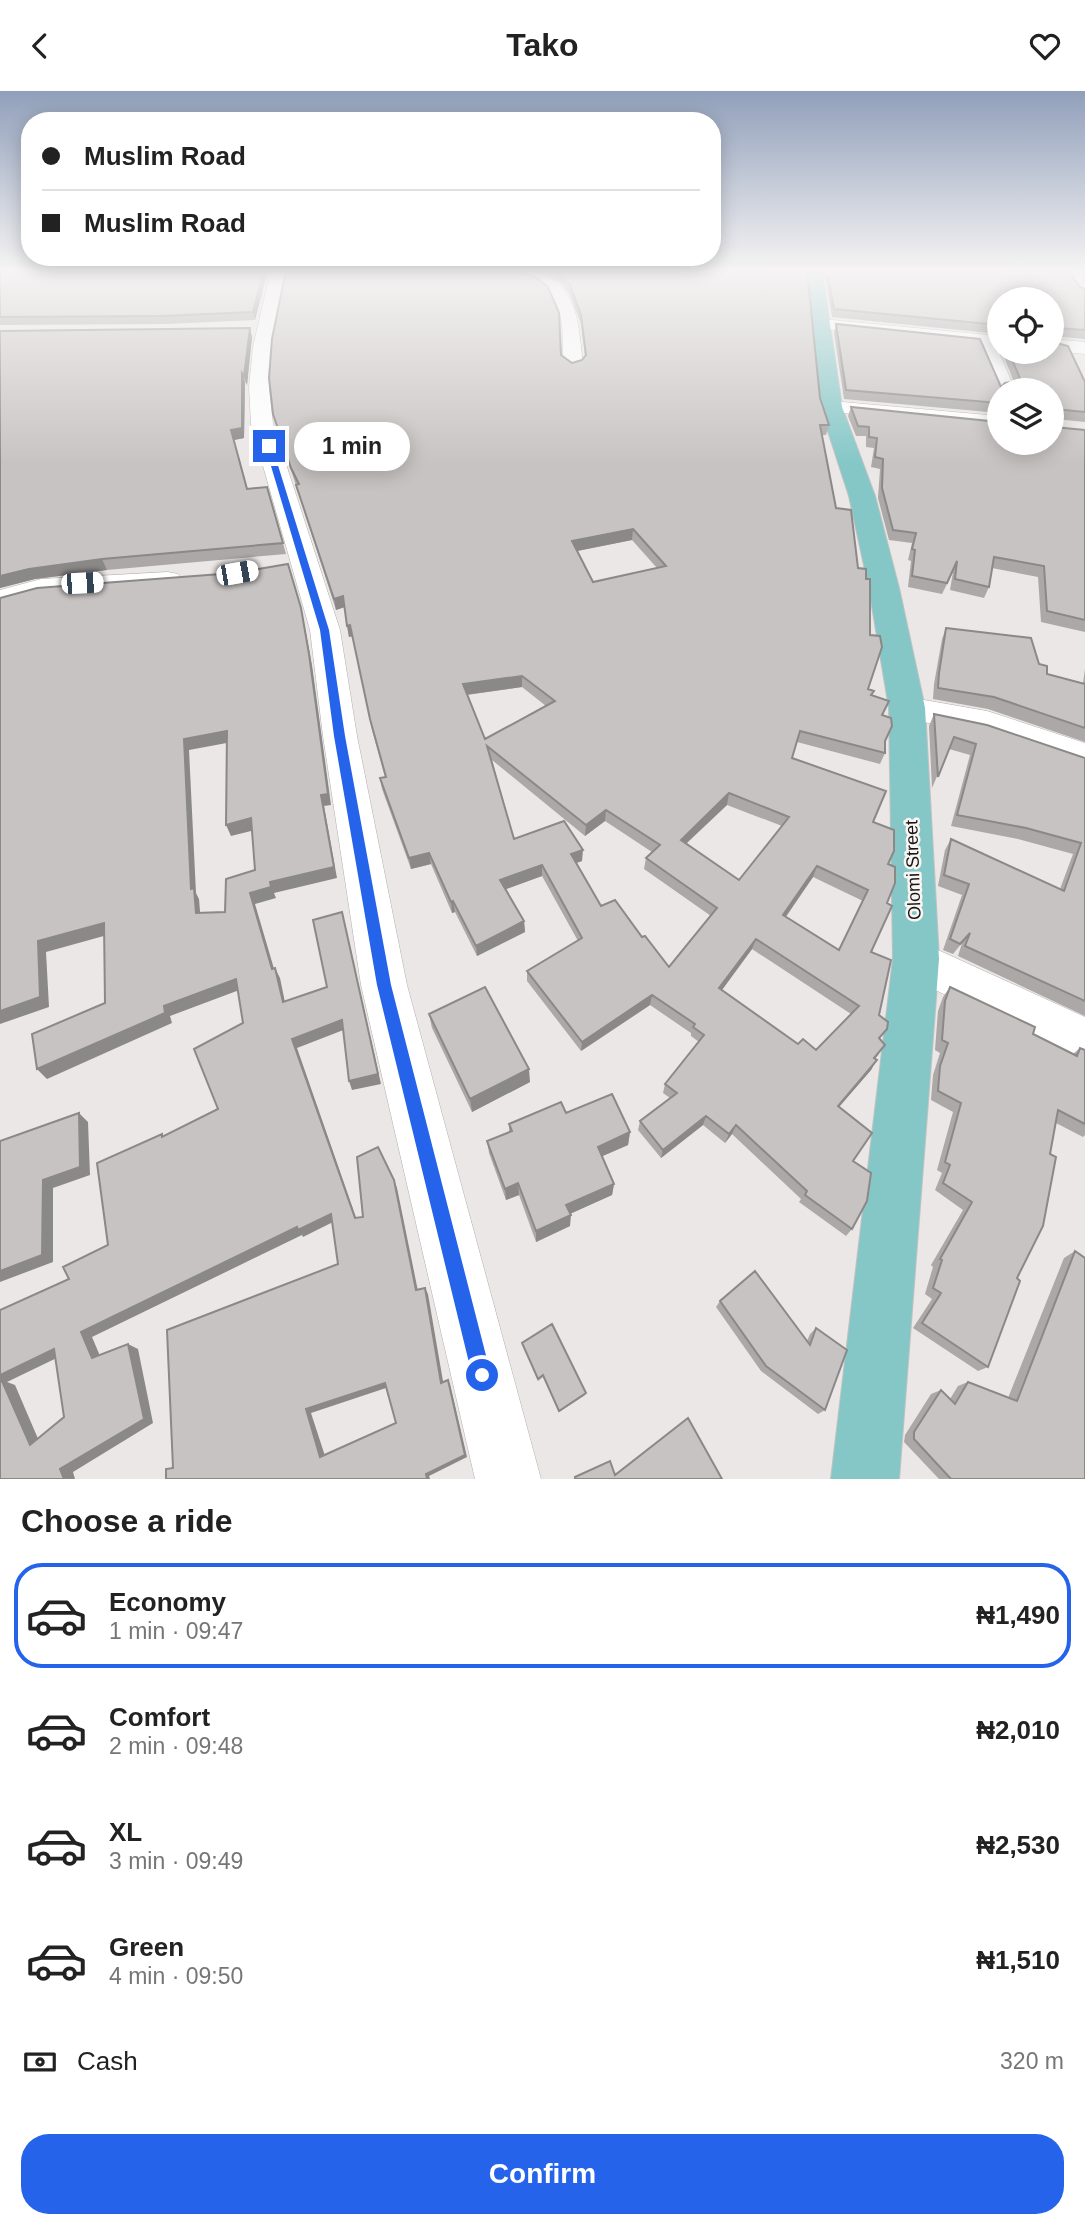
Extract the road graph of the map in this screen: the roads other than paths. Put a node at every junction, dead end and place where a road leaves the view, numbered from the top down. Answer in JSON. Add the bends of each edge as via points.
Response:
{"nodes":[{"id":1,"x":253,"y":335,"type":"edge"},
{"id":2,"x":571,"y":335,"type":"edge"},
{"id":3,"x":822,"y":335,"type":"edge"},
{"id":4,"x":937,"y":335,"type":"edge"},
{"id":5,"x":987,"y":339,"type":"edge"},
{"id":6,"x":1064,"y":346,"type":"edge"},
{"id":7,"x":1085,"y":348,"type":"edge"},
{"id":8,"x":573,"y":364,"type":"edge"},
{"id":9,"x":831,"y":407,"type":"junction"},
{"id":10,"x":987,"y":422,"type":"edge"},
{"id":11,"x":189,"y":578,"type":"edge"},
{"id":12,"x":0,"y":599,"type":"edge"},
{"id":13,"x":907,"y":708,"type":"junction"},
{"id":14,"x":1085,"y":755,"type":"edge"},
{"id":15,"x":916,"y":958,"type":"junction"},
{"id":16,"x":1085,"y":1040,"type":"edge"},
{"id":17,"x":508,"y":1479,"type":"edge"},
{"id":18,"x":865,"y":1479,"type":"edge"}],
"edges":[{"from":1,"to":17,"type":"street","via":[[258,403],[291,564],[325,630],[384,985]]},
{"from":2,"to":8,"type":"street"},
{"from":3,"to":9,"type":"main road","name":"Olomi Street"},
{"from":4,"to":5,"type":"street"},
{"from":6,"to":7,"type":"street"},
{"from":9,"to":10,"type":"street"},
{"from":9,"to":13,"type":"main road","name":"Olomi Street","via":[[862,496]]},
{"from":11,"to":12,"type":"street","via":[[41,587]]},
{"from":13,"to":14,"type":"street","via":[[987,723]]},
{"from":13,"to":15,"type":"main road","name":"Olomi Street"},
{"from":15,"to":16,"type":"street"},
{"from":15,"to":18,"type":"main road","name":"Olomi Street"}]}
